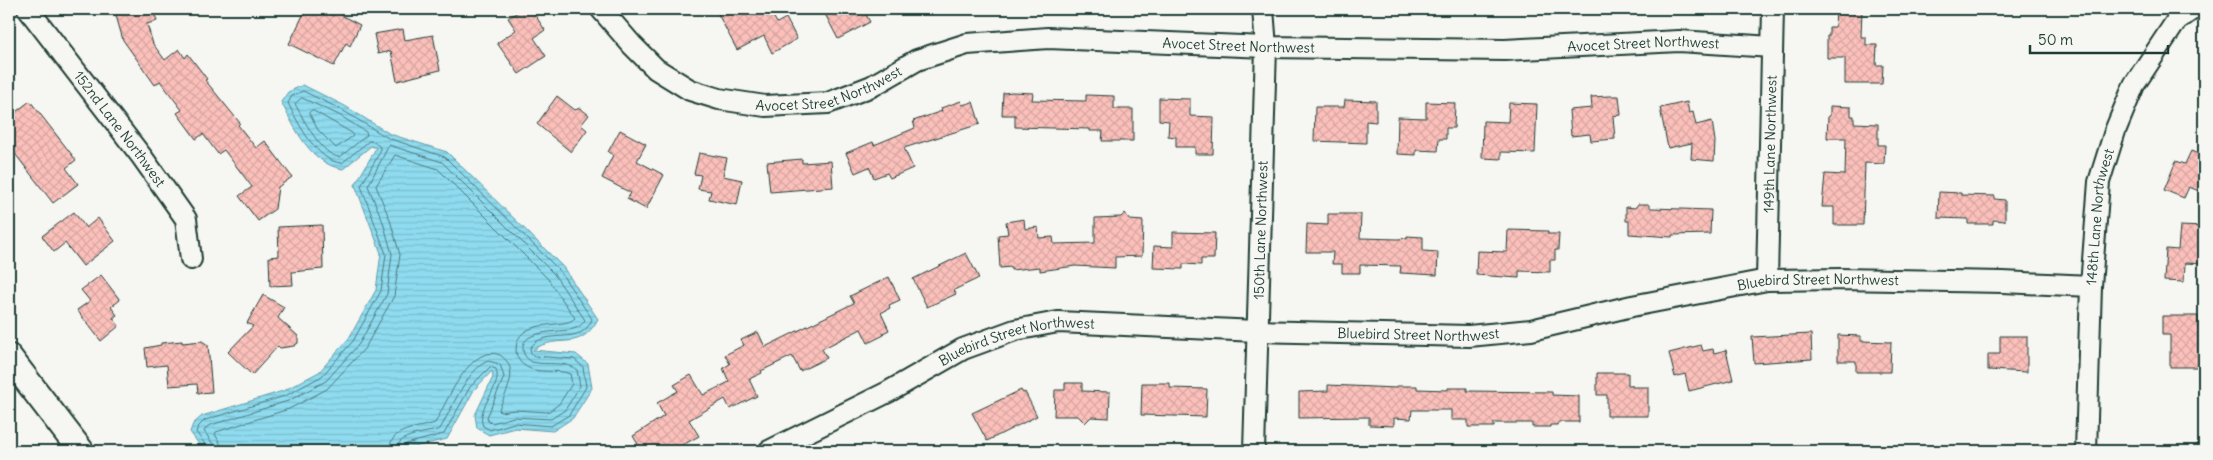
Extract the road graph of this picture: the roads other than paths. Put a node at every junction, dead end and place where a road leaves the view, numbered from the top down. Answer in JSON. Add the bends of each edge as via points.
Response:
{"nodes":[{"id":1,"x":28,"y":9,"type":"edge"},
{"id":2,"x":601,"y":9,"type":"edge"},
{"id":3,"x":1263,"y":9,"type":"edge"},
{"id":4,"x":1773,"y":9,"type":"edge"},
{"id":5,"x":2193,"y":9,"type":"edge"},
{"id":6,"x":1266,"y":47,"type":"junction"},
{"id":7,"x":1772,"y":47,"type":"junction"},
{"id":8,"x":191,"y":260,"type":"dead end"},
{"id":9,"x":1767,"y":280,"type":"junction"},
{"id":10,"x":2091,"y":286,"type":"junction"},
{"id":11,"x":1257,"y":331,"type":"junction"},
{"id":12,"x":9,"y":356,"type":"edge"},
{"id":13,"x":81,"y":451,"type":"edge"},
{"id":14,"x":769,"y":451,"type":"edge"},
{"id":15,"x":1254,"y":451,"type":"edge"},
{"id":16,"x":2086,"y":451,"type":"edge"}],
"edges":[{"from":1,"to":8,"type":"street","name":"152nd Lane Northwest","via":[[186,219]]},
{"from":2,"to":6,"type":"street","name":"Avocet Street Northwest","via":[[656,69],[690,90],[719,99],[765,106],[828,103],[872,86],[917,60],[967,44],[1048,38]]},
{"from":3,"to":6,"type":"street","name":"150th Lane Northwest"},
{"from":4,"to":7,"type":"street","name":"149th Lane Northwest"},
{"from":5,"to":10,"type":"street","name":"148th Lane Northwest","via":[[2178,20],[2134,85],[2115,131],[2099,182]]},
{"from":6,"to":7,"type":"street","name":"Avocet Street Northwest","via":[[1505,50],[1679,41]]},
{"from":6,"to":11,"type":"street","name":"150th Lane Northwest"},
{"from":7,"to":9,"type":"street","name":"149th Lane Northwest"},
{"from":9,"to":10,"type":"street","name":"Bluebird Street Northwest"},
{"from":9,"to":11,"type":"street","name":"Bluebird Street Northwest","via":[[1632,306],[1531,330],[1469,336]]},
{"from":10,"to":16,"type":"street","name":"148th Lane Northwest"},
{"from":11,"to":14,"type":"street","name":"Bluebird Street Northwest","via":[[1058,322],[1015,330],[963,349],[888,392]]},
{"from":11,"to":15,"type":"street","name":"150th Lane Northwest"},
{"from":12,"to":13,"type":"street"}]}
